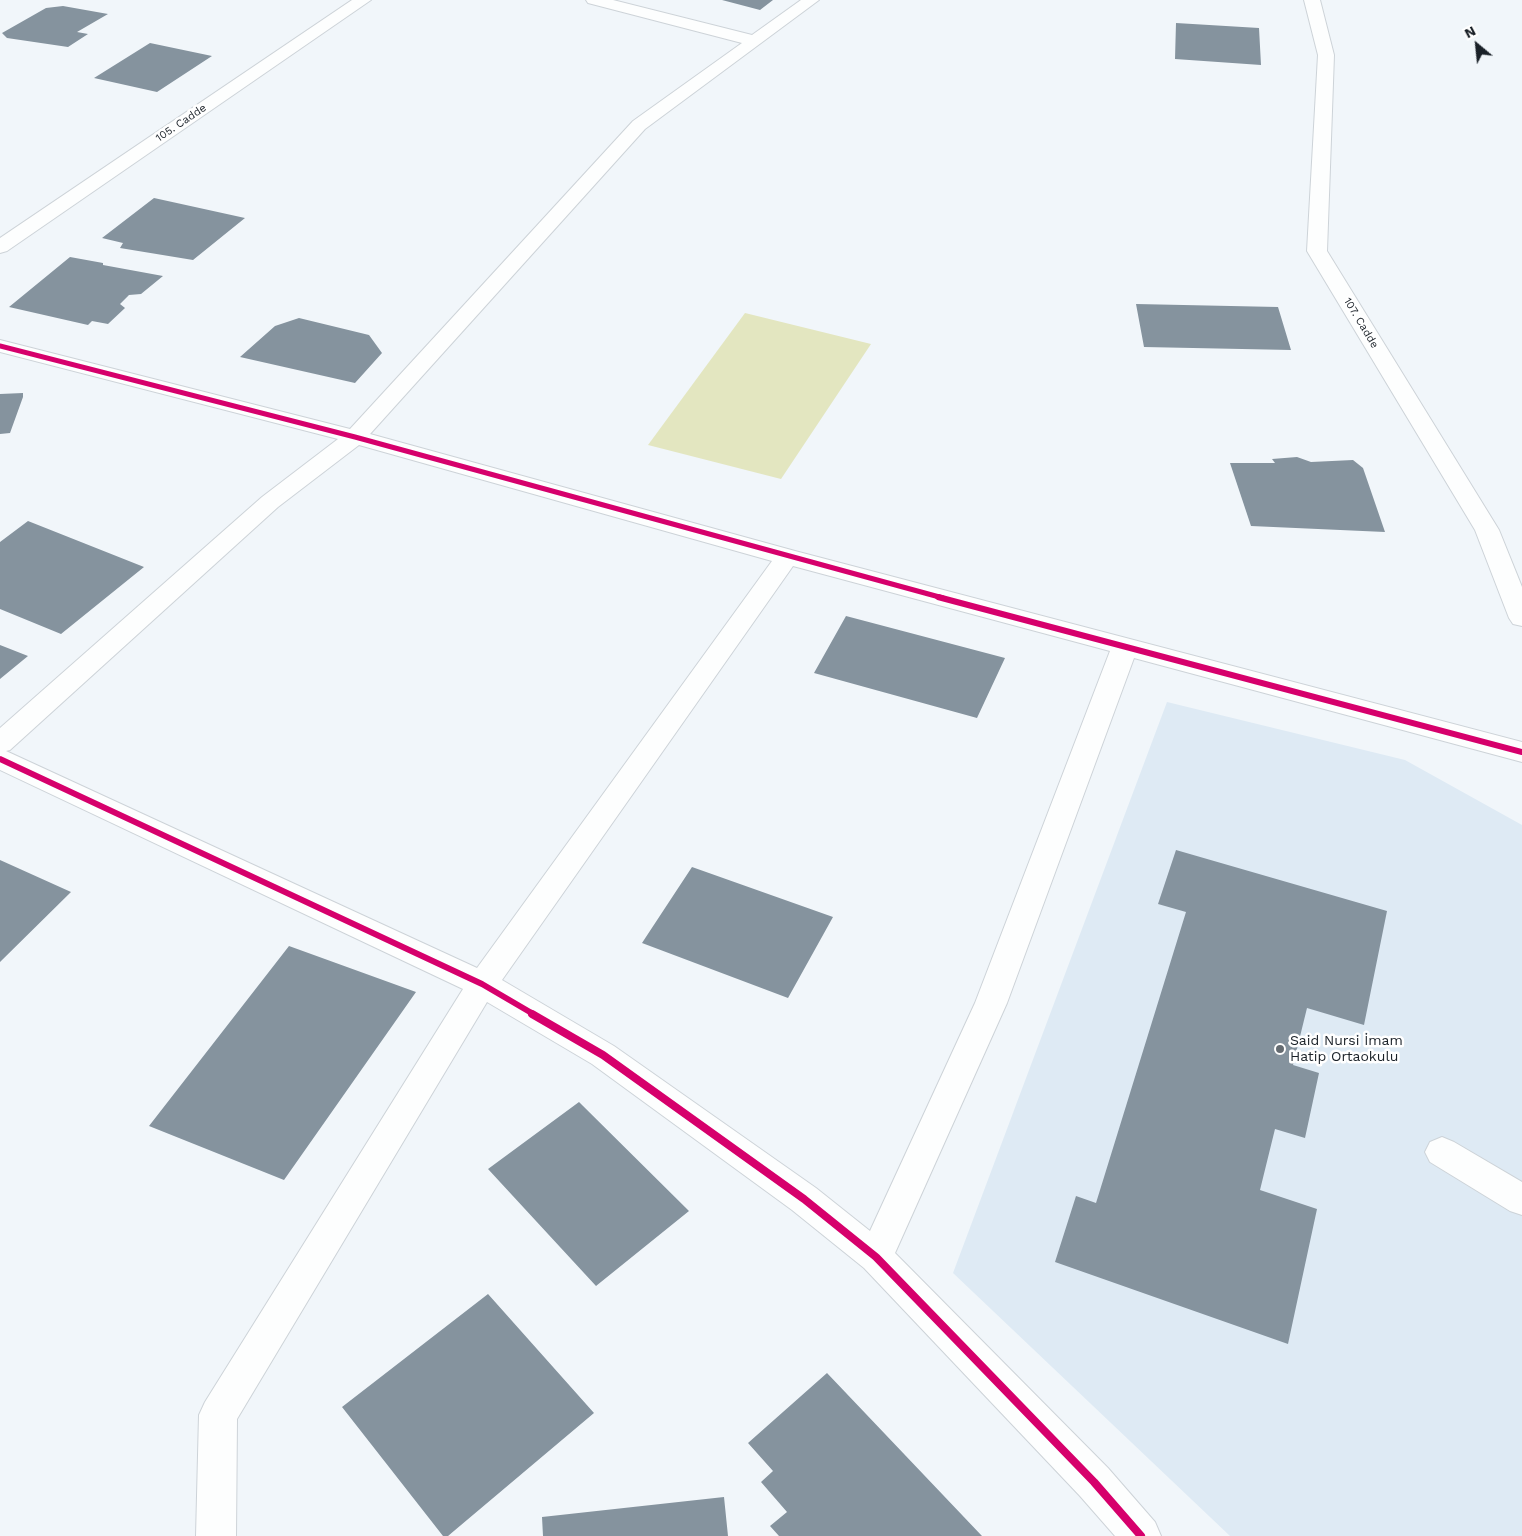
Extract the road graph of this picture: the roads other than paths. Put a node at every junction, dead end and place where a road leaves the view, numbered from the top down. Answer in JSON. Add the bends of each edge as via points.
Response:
{"nodes":[{"id":1,"x":363,"y":0,"type":"edge"},
{"id":2,"x":594,"y":0,"type":"edge"},
{"id":3,"x":811,"y":0,"type":"edge"},
{"id":4,"x":1312,"y":0,"type":"edge"},
{"id":5,"x":755,"y":41,"type":"junction"},
{"id":6,"x":0,"y":247,"type":"edge"},
{"id":7,"x":0,"y":346,"type":"edge"},
{"id":8,"x":354,"y":437,"type":"junction"},
{"id":9,"x":787,"y":557,"type":"junction"},
{"id":10,"x":1522,"y":618,"type":"edge"},
{"id":11,"x":1125,"y":646,"type":"junction"},
{"id":12,"x":0,"y":743,"type":"edge"},
{"id":13,"x":1522,"y":752,"type":"edge"},
{"id":14,"x":0,"y":759,"type":"edge"},
{"id":15,"x":482,"y":984,"type":"junction"},
{"id":16,"x":1442,"y":1152,"type":"dead end"},
{"id":17,"x":1522,"y":1200,"type":"edge"},
{"id":18,"x":876,"y":1257,"type":"junction"},
{"id":19,"x":216,"y":1536,"type":"edge"},
{"id":20,"x":1140,"y":1536,"type":"edge"}],
"edges":[{"from":1,"to":6,"type":"street","name":"105. Cadde"},
{"from":2,"to":5,"type":"street"},
{"from":3,"to":5,"type":"street"},
{"from":4,"to":10,"type":"street","name":"107. Cadde","via":[[1326,55],[1317,250],[1487,530]]},
{"from":5,"to":8,"type":"street","via":[[640,125]]},
{"from":7,"to":8,"type":"street"},
{"from":8,"to":9,"type":"street"},
{"from":8,"to":12,"type":"street","via":[[270,502]]},
{"from":9,"to":11,"type":"street"},
{"from":9,"to":15,"type":"street"},
{"from":11,"to":13,"type":"street"},
{"from":11,"to":18,"type":"street","via":[[991,1004]]},
{"from":14,"to":15,"type":"street"},
{"from":15,"to":18,"type":"street","via":[[603,1055],[804,1199]]},
{"from":15,"to":19,"type":"street","via":[[218,1415]]},
{"from":16,"to":17,"type":"street"},
{"from":18,"to":20,"type":"street","via":[[1094,1482]]}]}
